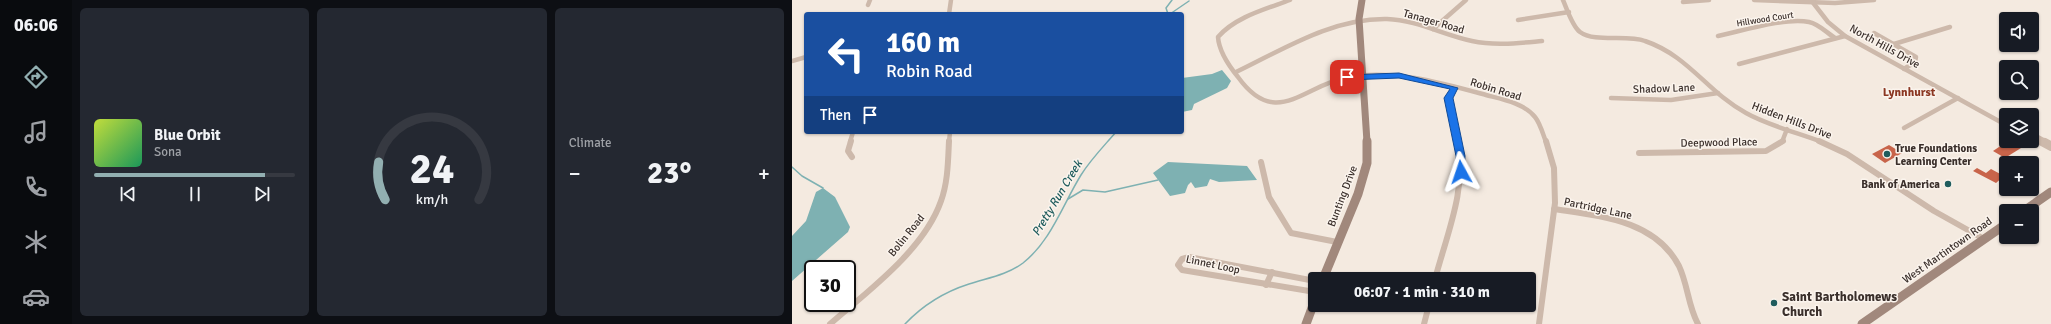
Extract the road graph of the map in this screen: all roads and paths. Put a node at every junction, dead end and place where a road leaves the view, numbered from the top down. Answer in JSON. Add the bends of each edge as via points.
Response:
{"nodes":[{"id":1,"x":870,"y":0,"type":"edge"},
{"id":2,"x":951,"y":0,"type":"edge"},
{"id":3,"x":1290,"y":0,"type":"edge"},
{"id":4,"x":1362,"y":0,"type":"edge"},
{"id":5,"x":1466,"y":0,"type":"edge"},
{"id":6,"x":1563,"y":0,"type":"edge"},
{"id":7,"x":1710,"y":0,"type":"edge"},
{"id":8,"x":1754,"y":0,"type":"edge"},
{"id":9,"x":1811,"y":0,"type":"edge"},
{"id":10,"x":1874,"y":0,"type":"edge"},
{"id":11,"x":1684,"y":2,"type":"dead end"},
{"id":12,"x":868,"y":5,"type":"dead end"},
{"id":13,"x":949,"y":12,"type":"edge"},
{"id":14,"x":1569,"y":12,"type":"junction"},
{"id":15,"x":1518,"y":20,"type":"dead end"},
{"id":16,"x":1359,"y":21,"type":"junction"},
{"id":17,"x":1950,"y":27,"type":"dead end"},
{"id":18,"x":1433,"y":29,"type":"junction"},
{"id":19,"x":1874,"y":33,"type":"dead end"},
{"id":20,"x":1718,"y":36,"type":"dead end"},
{"id":21,"x":1845,"y":36,"type":"junction"},
{"id":22,"x":1835,"y":38,"type":"junction"},
{"id":23,"x":1542,"y":41,"type":"dead end"},
{"id":24,"x":1894,"y":44,"type":"junction"},
{"id":25,"x":804,"y":58,"type":"edge"},
{"id":26,"x":792,"y":61,"type":"edge"},
{"id":27,"x":1740,"y":64,"type":"dead end"},
{"id":28,"x":1904,"y":69,"type":"junction"},
{"id":29,"x":1236,"y":72,"type":"junction"},
{"id":30,"x":1363,"y":76,"type":"junction"},
{"id":31,"x":1454,"y":88,"type":"junction"},
{"id":32,"x":1718,"y":93,"type":"junction"},
{"id":33,"x":1611,"y":98,"type":"dead end"},
{"id":34,"x":1958,"y":98,"type":"junction"},
{"id":35,"x":1999,"y":117,"type":"edge"},
{"id":36,"x":1999,"y":121,"type":"edge"},
{"id":37,"x":1904,"y":128,"type":"dead end"},
{"id":38,"x":1787,"y":129,"type":"junction"},
{"id":39,"x":852,"y":134,"type":"edge"},
{"id":40,"x":950,"y":134,"type":"edge"},
{"id":41,"x":2039,"y":138,"type":"edge"},
{"id":42,"x":2039,"y":142,"type":"edge"},
{"id":43,"x":2051,"y":144,"type":"edge"},
{"id":44,"x":2051,"y":148,"type":"edge"},
{"id":45,"x":1639,"y":153,"type":"dead end"},
{"id":46,"x":852,"y":157,"type":"dead end"},
{"id":47,"x":1261,"y":162,"type":"dead end"},
{"id":48,"x":2051,"y":192,"type":"edge"},
{"id":49,"x":2034,"y":204,"type":"edge"},
{"id":50,"x":1554,"y":209,"type":"junction"},
{"id":51,"x":1999,"y":229,"type":"edge"},
{"id":52,"x":1984,"y":239,"type":"junction"},
{"id":53,"x":1337,"y":242,"type":"junction"},
{"id":54,"x":1272,"y":272,"type":"junction"},
{"id":55,"x":1326,"y":272,"type":"edge"},
{"id":56,"x":1437,"y":272,"type":"edge"},
{"id":57,"x":1308,"y":280,"type":"edge"},
{"id":58,"x":1266,"y":285,"type":"junction"},
{"id":59,"x":1308,"y":291,"type":"edge"},
{"id":60,"x":1310,"y":312,"type":"edge"},
{"id":61,"x":1427,"y":312,"type":"edge"},
{"id":62,"x":830,"y":324,"type":"edge"},
{"id":63,"x":1306,"y":324,"type":"edge"},
{"id":64,"x":1424,"y":324,"type":"edge"},
{"id":65,"x":1539,"y":324,"type":"edge"},
{"id":66,"x":1698,"y":324,"type":"edge"},
{"id":67,"x":1862,"y":324,"type":"edge"}],
"edges":[{"from":1,"to":12,"type":"street"},
{"from":2,"to":13,"type":"street"},
{"from":3,"to":29,"type":"street","name":"Robin Road","via":[[1239,22],[1218,37],[1218,46]]},
{"from":4,"to":16,"type":"street","name":"Bunting Drive"},
{"from":5,"to":18,"type":"street"},
{"from":6,"to":14,"type":"street","name":"Hidden Hills Drive"},
{"from":7,"to":11,"type":"street"},
{"from":8,"to":9,"type":"street"},
{"from":9,"to":10,"type":"street","via":[[1842,3]]},
{"from":9,"to":21,"type":"street","name":"North Hills Drive","via":[[1828,22]]},
{"from":14,"to":15,"type":"street"},
{"from":14,"to":32,"type":"street","name":"Hidden Hills Drive","via":[[1577,29],[1588,36],[1641,39],[1668,50]]},
{"from":16,"to":18,"type":"street","name":"Tanager Road","via":[[1396,19]]},
{"from":16,"to":29,"type":"street","name":"Tanager Road","via":[[1330,28]]},
{"from":16,"to":30,"type":"street","name":"Bunting Drive"},
{"from":17,"to":24,"type":"street"},
{"from":18,"to":23,"type":"street","name":"Tanager Road","via":[[1480,42]]},
{"from":19,"to":24,"type":"street"},
{"from":20,"to":22,"type":"street","name":"Hillwood Court","via":[[1804,22],[1817,26]]},
{"from":21,"to":22,"type":"street"},
{"from":21,"to":28,"type":"street","name":"North Hills Drive"},
{"from":22,"to":27,"type":"street"},
{"from":24,"to":28,"type":"street","via":[[1916,57],[1915,62]]},
{"from":25,"to":26,"type":"street"},
{"from":28,"to":34,"type":"street","name":"North Hills Drive"},
{"from":29,"to":30,"type":"street","name":"Robin Road","via":[[1254,96],[1275,102],[1298,99],[1341,79]]},
{"from":30,"to":31,"type":"street","name":"Robin Road","via":[[1399,75]]},
{"from":30,"to":53,"type":"street","name":"Bunting Drive","via":[[1367,163],[1358,194]]},
{"from":31,"to":50,"type":"street","name":"Robin Road","via":[[1510,102],[1525,109],[1535,118],[1544,136],[1554,168]]},
{"from":31,"to":56,"type":"street","via":[[1448,98],[1461,172],[1458,194]]},
{"from":32,"to":33,"type":"street","name":"Shadow Lane","via":[[1679,99]]},
{"from":32,"to":38,"type":"street","name":"Hidden Hills Drive","via":[[1746,113]]},
{"from":34,"to":35,"type":"street","name":"North Hills Drive"},
{"from":34,"to":36,"type":"street","name":"North Hills Drive"},
{"from":34,"to":37,"type":"street"},
{"from":38,"to":45,"type":"street","name":"Deepwood Place","via":[[1782,143],[1766,151]]},
{"from":38,"to":52,"type":"street","name":"Hidden Hills Drive","via":[[1847,154]]},
{"from":39,"to":46,"type":"street","via":[[848,151]]},
{"from":40,"to":62,"type":"street","name":"Bolin Road","via":[[944,188],[932,220],[903,257]]},
{"from":41,"to":43,"type":"street"},
{"from":42,"to":44,"type":"street"},
{"from":47,"to":53,"type":"street","via":[[1270,197],[1291,233]]},
{"from":48,"to":49,"type":"street"},
{"from":50,"to":65,"type":"street","name":"Robin Road"},
{"from":50,"to":66,"type":"street","name":"Partridge Lane","via":[[1625,222],[1659,241],[1677,262],[1688,304]]},
{"from":51,"to":52,"type":"street","name":"West Martintown Road"},
{"from":52,"to":67,"type":"street","name":"West Martintown Road"},
{"from":53,"to":55,"type":"street","name":"Bunting Drive"},
{"from":54,"to":57,"type":"street","name":"Linnet Loop"},
{"from":54,"to":58,"type":"street"},
{"from":54,"to":58,"type":"street","name":"Linnet Loop","via":[[1189,257],[1182,259],[1178,265],[1182,270]]},
{"from":58,"to":59,"type":"street","name":"Linnet Loop"},
{"from":60,"to":63,"type":"street"},
{"from":61,"to":64,"type":"street"}]}
